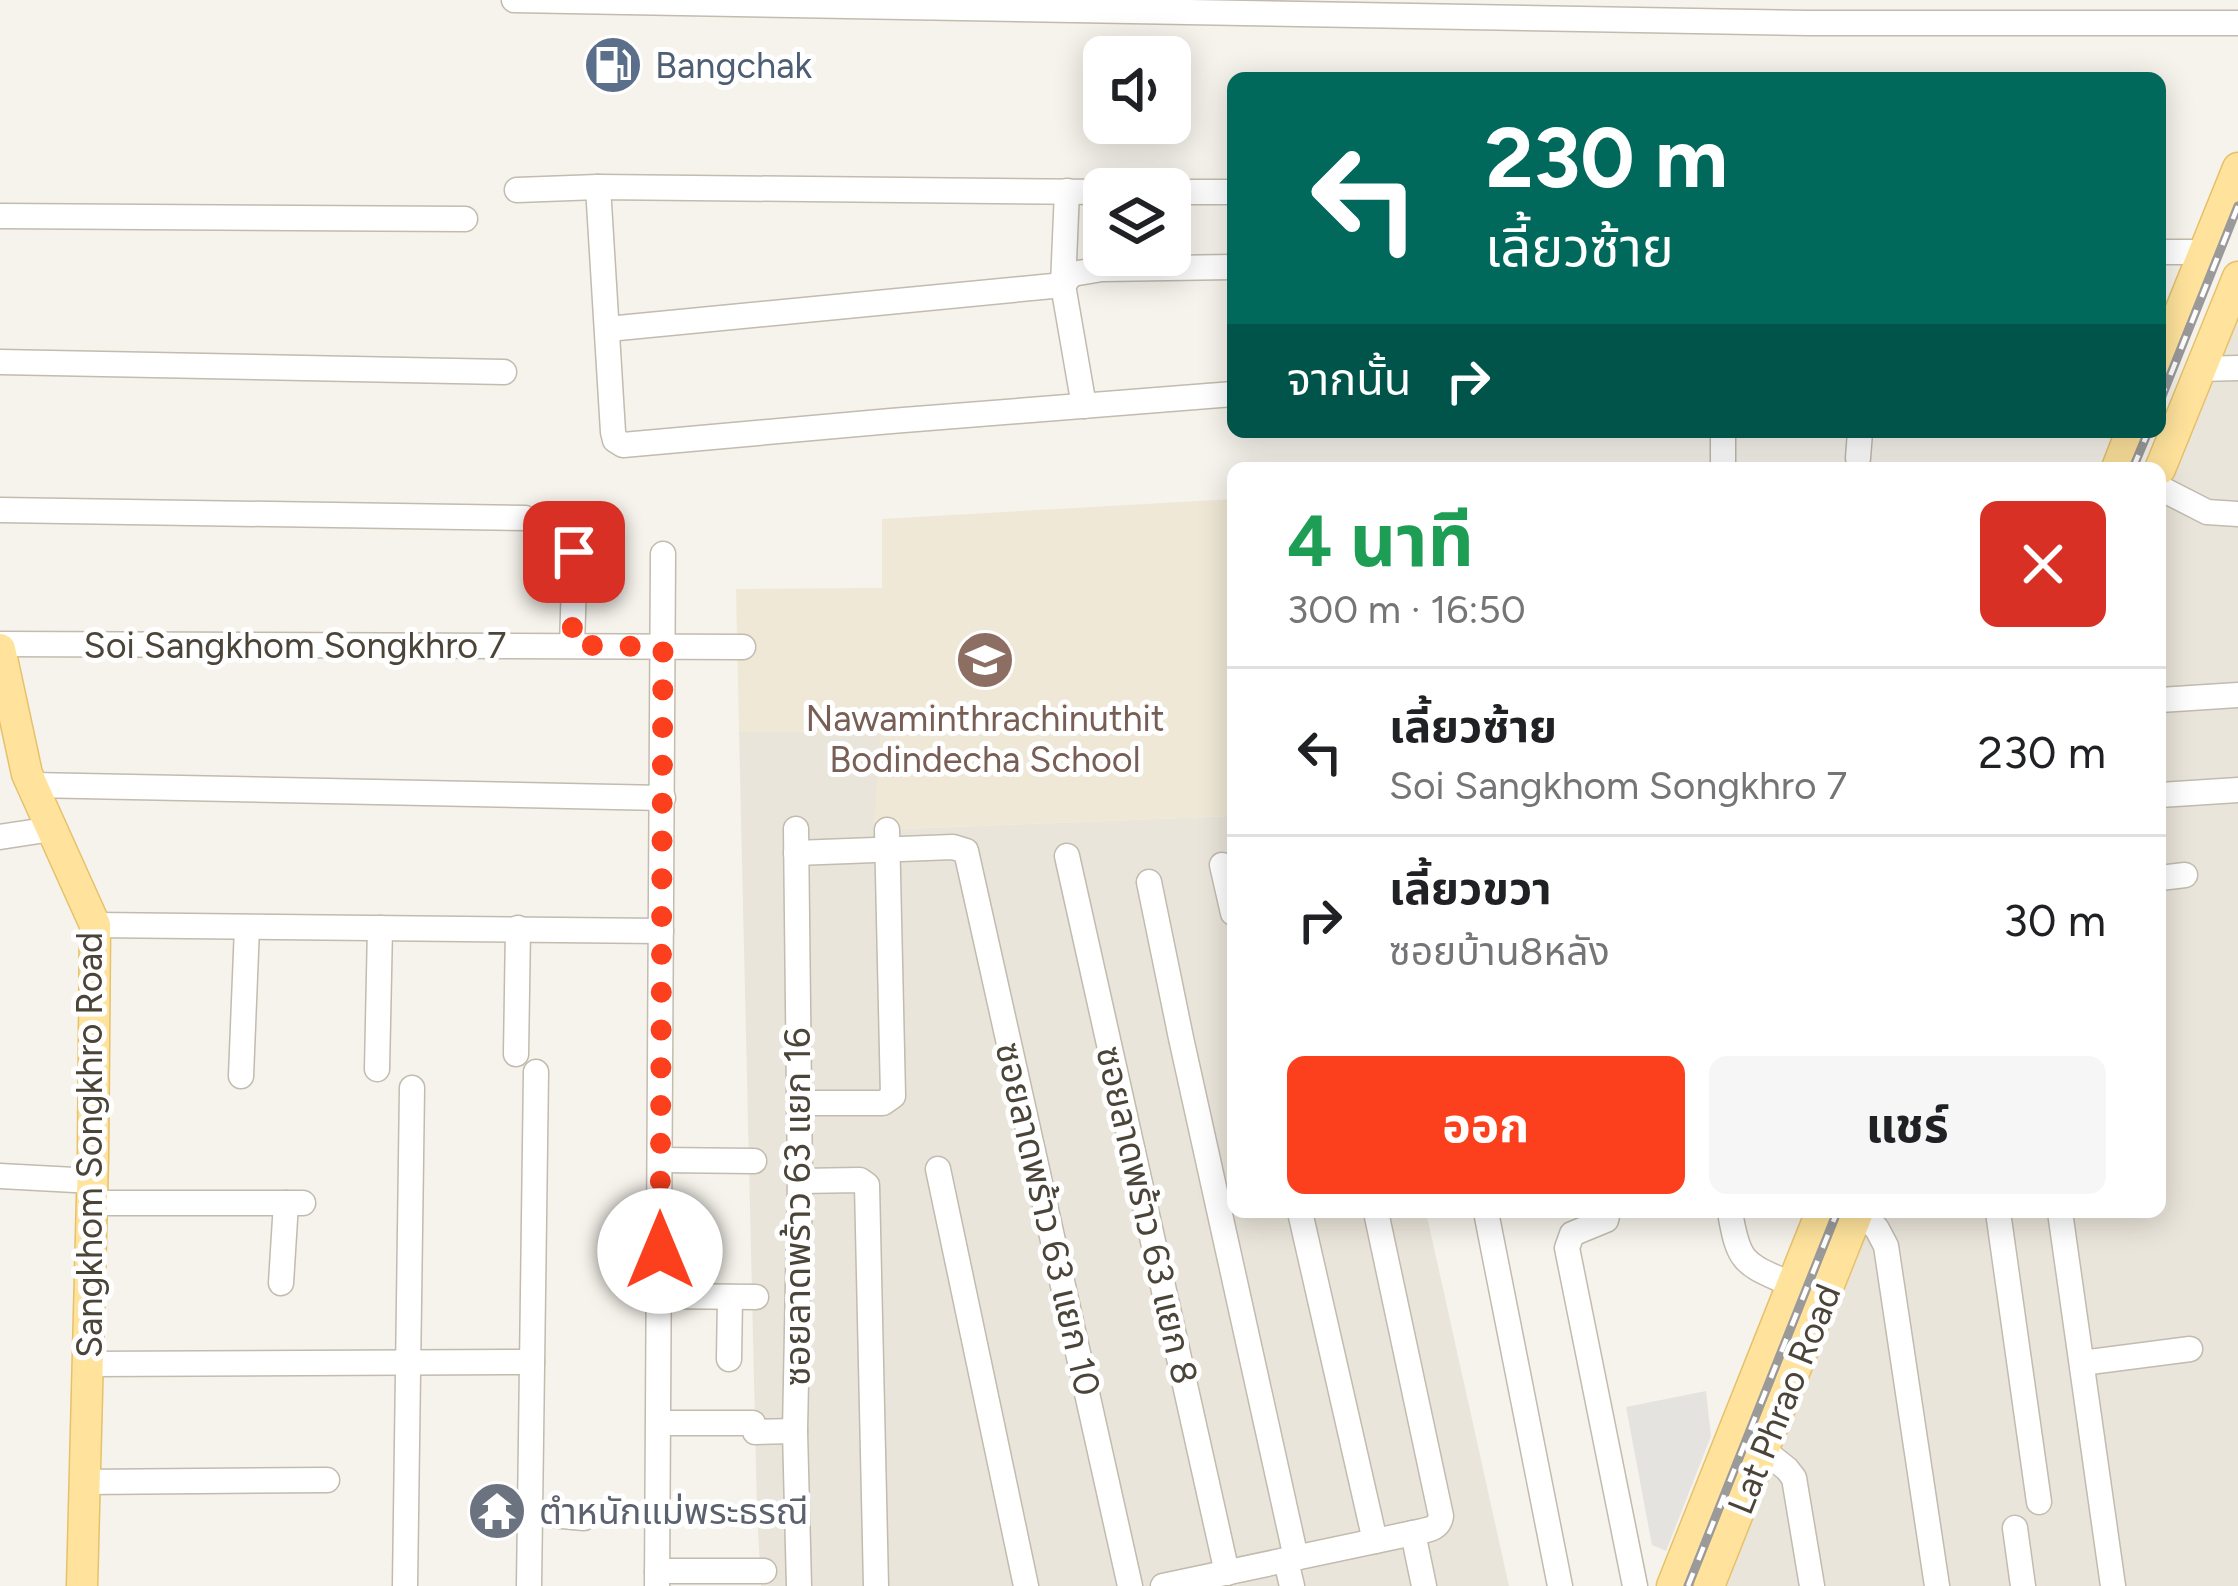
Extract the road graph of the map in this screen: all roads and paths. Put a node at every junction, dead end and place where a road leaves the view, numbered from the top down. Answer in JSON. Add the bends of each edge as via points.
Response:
{"nodes":[{"id":1,"x":514,"y":0,"type":"edge"},
{"id":2,"x":550,"y":1,"type":"edge"},
{"id":3,"x":2238,"y":23,"type":"edge"},
{"id":4,"x":2238,"y":168,"type":"edge"},
{"id":5,"x":598,"y":188,"type":"junction"},
{"id":6,"x":517,"y":190,"type":"dead end"},
{"id":7,"x":1067,"y":191,"type":"junction"},
{"id":8,"x":1083,"y":191,"type":"edge"},
{"id":9,"x":1191,"y":192,"type":"edge"},
{"id":10,"x":1227,"y":192,"type":"edge"},
{"id":11,"x":0,"y":216,"type":"edge"},
{"id":12,"x":465,"y":219,"type":"dead end"},
{"id":13,"x":2204,"y":252,"type":"junction"},
{"id":14,"x":2166,"y":253,"type":"edge"},
{"id":15,"x":1227,"y":267,"type":"edge"},
{"id":16,"x":2238,"y":277,"type":"edge"},
{"id":17,"x":1063,"y":285,"type":"junction"},
{"id":18,"x":608,"y":329,"type":"junction"},
{"id":19,"x":2166,"y":346,"type":"edge"},
{"id":20,"x":0,"y":362,"type":"edge"},
{"id":21,"x":2238,"y":368,"type":"edge"},
{"id":22,"x":2200,"y":369,"type":"junction"},
{"id":23,"x":504,"y":372,"type":"dead end"},
{"id":24,"x":1227,"y":394,"type":"edge"},
{"id":25,"x":1084,"y":406,"type":"junction"},
{"id":26,"x":2163,"y":462,"type":"edge"},
{"id":27,"x":2166,"y":491,"type":"edge"},
{"id":28,"x":0,"y":510,"type":"edge"},
{"id":29,"x":2238,"y":514,"type":"edge"},
{"id":30,"x":525,"y":518,"type":"dead end"},
{"id":31,"x":574,"y":552,"type":"dead end"},
{"id":32,"x":663,"y":554,"type":"dead end"},
{"id":33,"x":572,"y":645,"type":"junction"},
{"id":34,"x":0,"y":646,"type":"edge"},
{"id":35,"x":663,"y":647,"type":"junction"},
{"id":36,"x":743,"y":647,"type":"dead end"},
{"id":37,"x":2238,"y":694,"type":"edge"},
{"id":38,"x":2166,"y":700,"type":"edge"},
{"id":39,"x":32,"y":785,"type":"junction"},
{"id":40,"x":2238,"y":790,"type":"edge"},
{"id":41,"x":2166,"y":795,"type":"edge"},
{"id":42,"x":663,"y":797,"type":"junction"},
{"id":43,"x":52,"y":829,"type":"junction"},
{"id":44,"x":0,"y":837,"type":"edge"},
{"id":45,"x":888,"y":840,"type":"junction"},
{"id":46,"x":1067,"y":856,"type":"dead end"},
{"id":47,"x":1222,"y":866,"type":"dead end"},
{"id":48,"x":1149,"y":883,"type":"dead end"},
{"id":49,"x":1227,"y":887,"type":"edge"},
{"id":50,"x":95,"y":925,"type":"junction"},
{"id":51,"x":247,"y":927,"type":"junction"},
{"id":52,"x":380,"y":928,"type":"junction"},
{"id":53,"x":518,"y":928,"type":"junction"},
{"id":54,"x":661,"y":931,"type":"junction"},
{"id":55,"x":516,"y":1054,"type":"dead end"},
{"id":56,"x":377,"y":1069,"type":"dead end"},
{"id":57,"x":536,"y":1072,"type":"dead end"},
{"id":58,"x":241,"y":1076,"type":"dead end"},
{"id":59,"x":412,"y":1088,"type":"dead end"},
{"id":60,"x":799,"y":1103,"type":"junction"},
{"id":61,"x":660,"y":1160,"type":"junction"},
{"id":62,"x":754,"y":1161,"type":"dead end"},
{"id":63,"x":938,"y":1169,"type":"dead end"},
{"id":64,"x":0,"y":1176,"type":"edge"},
{"id":65,"x":800,"y":1181,"type":"junction"},
{"id":66,"x":93,"y":1192,"type":"junction"},
{"id":67,"x":1301,"y":1218,"type":"edge"},
{"id":68,"x":1377,"y":1218,"type":"edge"},
{"id":69,"x":1487,"y":1218,"type":"edge"},
{"id":70,"x":1606,"y":1218,"type":"edge"},
{"id":71,"x":1731,"y":1218,"type":"edge"},
{"id":72,"x":1857,"y":1218,"type":"edge"},
{"id":73,"x":1866,"y":1218,"type":"edge"},
{"id":74,"x":1999,"y":1218,"type":"edge"},
{"id":75,"x":2061,"y":1218,"type":"edge"},
{"id":76,"x":1816,"y":1224,"type":"edge"},
{"id":77,"x":1843,"y":1251,"type":"junction"},
{"id":78,"x":280,"y":1282,"type":"dead end"},
{"id":79,"x":1792,"y":1285,"type":"junction"},
{"id":80,"x":659,"y":1296,"type":"junction"},
{"id":81,"x":730,"y":1297,"type":"junction"},
{"id":82,"x":756,"y":1297,"type":"dead end"},
{"id":83,"x":2190,"y":1349,"type":"dead end"},
{"id":84,"x":729,"y":1359,"type":"dead end"},
{"id":85,"x":410,"y":1361,"type":"junction"},
{"id":86,"x":532,"y":1362,"type":"junction"},
{"id":87,"x":2082,"y":1363,"type":"junction"},
{"id":88,"x":88,"y":1364,"type":"junction"},
{"id":89,"x":659,"y":1423,"type":"junction"},
{"id":90,"x":795,"y":1431,"type":"junction"},
{"id":91,"x":1763,"y":1450,"type":"junction"},
{"id":92,"x":327,"y":1480,"type":"dead end"},
{"id":93,"x":85,"y":1483,"type":"junction"},
{"id":94,"x":2039,"y":1502,"type":"dead end"},
{"id":95,"x":530,"y":1513,"type":"junction"},
{"id":96,"x":584,"y":1518,"type":"dead end"},
{"id":97,"x":2014,"y":1528,"type":"dead end"},
{"id":98,"x":1413,"y":1533,"type":"junction"},
{"id":99,"x":1375,"y":1541,"type":"junction"},
{"id":100,"x":1291,"y":1568,"type":"edge"},
{"id":101,"x":764,"y":1570,"type":"dead end"},
{"id":102,"x":1227,"y":1573,"type":"junction"},
{"id":103,"x":657,"y":1578,"type":"edge"},
{"id":104,"x":82,"y":1586,"type":"edge"},
{"id":105,"x":405,"y":1586,"type":"edge"},
{"id":106,"x":529,"y":1586,"type":"edge"},
{"id":107,"x":799,"y":1586,"type":"edge"},
{"id":108,"x":876,"y":1586,"type":"edge"},
{"id":109,"x":1026,"y":1586,"type":"edge"},
{"id":110,"x":1130,"y":1586,"type":"edge"},
{"id":111,"x":1163,"y":1586,"type":"edge"},
{"id":112,"x":1424,"y":1586,"type":"edge"},
{"id":113,"x":1560,"y":1586,"type":"edge"},
{"id":114,"x":1635,"y":1586,"type":"edge"},
{"id":115,"x":1672,"y":1586,"type":"edge"},
{"id":116,"x":1709,"y":1586,"type":"edge"},
{"id":117,"x":1812,"y":1586,"type":"edge"},
{"id":118,"x":1937,"y":1586,"type":"edge"},
{"id":119,"x":2023,"y":1586,"type":"edge"},
{"id":120,"x":2113,"y":1586,"type":"edge"}],
"edges":[{"from":1,"to":2,"type":"street"},
{"from":2,"to":3,"type":"street"},
{"from":4,"to":13,"type":"main road"},
{"from":5,"to":6,"type":"street"},
{"from":5,"to":7,"type":"street"},
{"from":5,"to":18,"type":"street"},
{"from":7,"to":8,"type":"street"},
{"from":7,"to":17,"type":"street"},
{"from":9,"to":10,"type":"street"},
{"from":11,"to":12,"type":"street"},
{"from":13,"to":14,"type":"street"},
{"from":13,"to":19,"type":"main road"},
{"from":15,"to":17,"type":"street","via":[[1102,269],[1072,274]]},
{"from":16,"to":22,"type":"main road"},
{"from":17,"to":18,"type":"street"},
{"from":17,"to":25,"type":"street"},
{"from":18,"to":25,"type":"street","via":[[613,432],[623,445]]},
{"from":20,"to":23,"type":"street"},
{"from":21,"to":22,"type":"street"},
{"from":22,"to":26,"type":"main road"},
{"from":24,"to":25,"type":"street"},
{"from":27,"to":29,"type":"street","via":[[2207,512]]},
{"from":28,"to":30,"type":"street"},
{"from":31,"to":33,"type":"street"},
{"from":32,"to":35,"type":"street"},
{"from":33,"to":34,"type":"street","name":"Soi Sangkhom Songkhro 7"},
{"from":33,"to":35,"type":"street","name":"Soi Sangkhom Songkhro 7"},
{"from":34,"to":39,"type":"main road","name":"Sangkhom Songkhro Road"},
{"from":35,"to":36,"type":"street","name":"Soi Sangkhom Songkhro 7"},
{"from":35,"to":42,"type":"street"},
{"from":37,"to":38,"type":"street"},
{"from":39,"to":42,"type":"street"},
{"from":39,"to":43,"type":"main road","name":"Sangkhom Songkhro Road"},
{"from":40,"to":41,"type":"street"},
{"from":42,"to":54,"type":"street"},
{"from":43,"to":44,"type":"street"},
{"from":43,"to":50,"type":"main road","name":"Sangkhom Songkhro Road"},
{"from":45,"to":60,"type":"street","via":[[893,1096]]},
{"from":45,"to":60,"type":"street","name":"ซอยลาดพร้าว 63 แยก 16","via":[[796,841]]},
{"from":45,"to":110,"type":"street","name":"ซอยลาดพร้าว 63 แยก 10","via":[[966,851]]},
{"from":46,"to":102,"type":"street","name":"ซอยลาดพร้าว 63 แยก 8"},
{"from":47,"to":49,"type":"street"},
{"from":48,"to":100,"type":"street"},
{"from":50,"to":51,"type":"street"},
{"from":50,"to":66,"type":"main road","name":"Sangkhom Songkhro Road"},
{"from":51,"to":52,"type":"street"},
{"from":51,"to":58,"type":"street"},
{"from":52,"to":53,"type":"street"},
{"from":52,"to":56,"type":"street"},
{"from":53,"to":54,"type":"street"},
{"from":53,"to":55,"type":"street"},
{"from":54,"to":61,"type":"street"},
{"from":57,"to":86,"type":"street"},
{"from":59,"to":85,"type":"street"},
{"from":60,"to":65,"type":"street","name":"ซอยลาดพร้าว 63 แยก 16"},
{"from":61,"to":62,"type":"street"},
{"from":61,"to":80,"type":"street"},
{"from":63,"to":109,"type":"street"},
{"from":64,"to":66,"type":"street"},
{"from":65,"to":90,"type":"street","name":"ซอยลาดพร้าว 63 แยก 16"},
{"from":65,"to":108,"type":"street","via":[[867,1185]]},
{"from":66,"to":78,"type":"street","via":[[295,1203]]},
{"from":66,"to":88,"type":"main road","name":"Sangkhom Songkhro Road"},
{"from":67,"to":99,"type":"street"},
{"from":68,"to":98,"type":"street","via":[[1442,1516]]},
{"from":69,"to":113,"type":"street"},
{"from":70,"to":114,"type":"street","via":[[1572,1234],[1567,1249]]},
{"from":71,"to":79,"type":"street","via":[[1747,1264]]},
{"from":72,"to":77,"type":"main road","name":"Lat Phrao Road"},
{"from":73,"to":118,"type":"street","via":[[1886,1246]]},
{"from":74,"to":94,"type":"street"},
{"from":75,"to":87,"type":"street"},
{"from":76,"to":77,"type":"main road"},
{"from":76,"to":79,"type":"main road","name":"Lat Phrao Road"},
{"from":77,"to":91,"type":"main road","name":"Lat Phrao Road"},
{"from":79,"to":115,"type":"main road","name":"Lat Phrao Road"},
{"from":80,"to":81,"type":"street"},
{"from":80,"to":89,"type":"street"},
{"from":81,"to":82,"type":"street"},
{"from":81,"to":84,"type":"street"},
{"from":83,"to":87,"type":"street"},
{"from":85,"to":86,"type":"street"},
{"from":85,"to":88,"type":"street"},
{"from":85,"to":105,"type":"street"},
{"from":86,"to":95,"type":"street"},
{"from":87,"to":120,"type":"street"},
{"from":88,"to":93,"type":"main road","name":"Sangkhom Songkhro Road"},
{"from":89,"to":90,"type":"street"},
{"from":89,"to":103,"type":"street"},
{"from":90,"to":107,"type":"street","name":"ซอยลาดพร้าว 63 แยก 16"},
{"from":91,"to":116,"type":"main road","name":"Lat Phrao Road"},
{"from":91,"to":117,"type":"street","via":[[1794,1478]]},
{"from":92,"to":93,"type":"street"},
{"from":93,"to":104,"type":"main road","name":"Sangkhom Songkhro Road"},
{"from":95,"to":96,"type":"street"},
{"from":95,"to":106,"type":"street"},
{"from":97,"to":119,"type":"street"},
{"from":98,"to":99,"type":"street"},
{"from":98,"to":112,"type":"street"},
{"from":99,"to":100,"type":"street"},
{"from":100,"to":102,"type":"street"},
{"from":101,"to":103,"type":"street"},
{"from":102,"to":111,"type":"street"}]}
